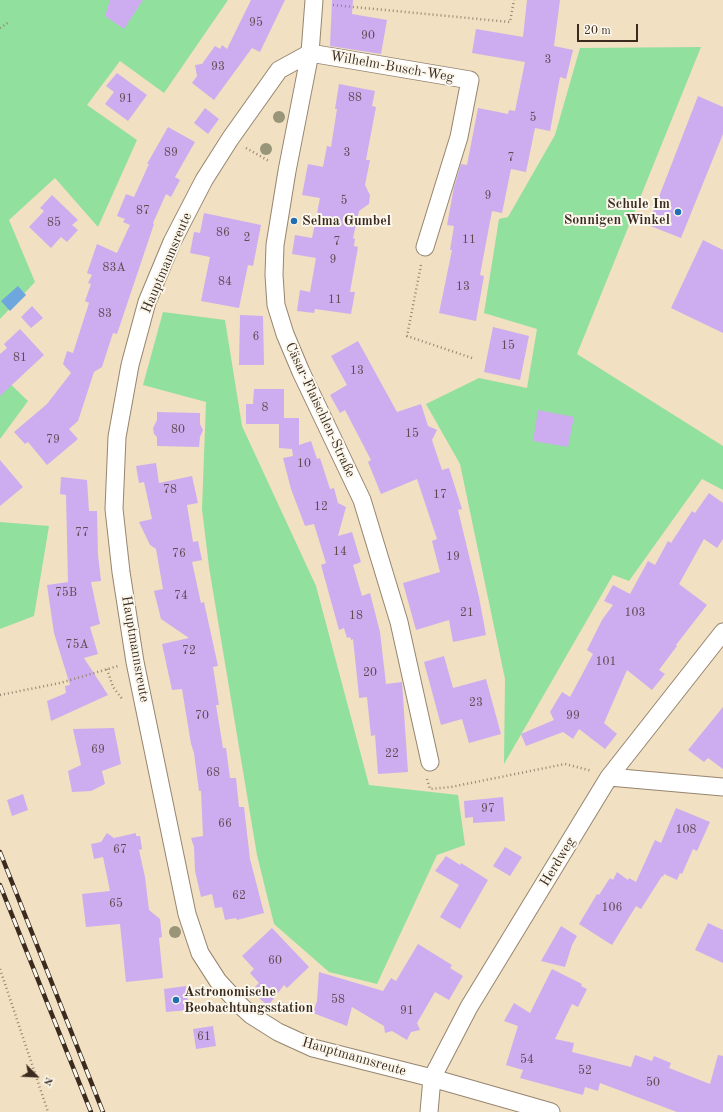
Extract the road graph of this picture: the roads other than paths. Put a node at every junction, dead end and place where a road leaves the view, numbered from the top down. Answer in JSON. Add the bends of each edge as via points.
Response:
{"nodes":[{"id":1,"x":314,"y":2,"type":"edge"},
{"id":2,"x":310,"y":53,"type":"junction"},
{"id":3,"x":425,"y":247,"type":"road end"},
{"id":4,"x":723,"y":632,"type":"edge"},
{"id":5,"x":430,"y":762,"type":"dead end"},
{"id":6,"x":609,"y":778,"type":"junction"},
{"id":7,"x":723,"y":787,"type":"edge"},
{"id":8,"x":432,"y":1078,"type":"junction"},
{"id":9,"x":429,"y":1112,"type":"edge"},
{"id":10,"x":551,"y":1112,"type":"edge"}],
"edges":[{"from":1,"to":2,"type":"street"},
{"from":2,"to":3,"type":"street","name":"Wilhelm-Busch-Weg","via":[[470,80],[459,137]]},
{"from":2,"to":5,"type":"street","name":"Cäsar-Flaischlen-Straße","via":[[275,245],[276,305],[301,372],[362,500],[399,622]]},
{"from":2,"to":8,"type":"street","name":"Hauptmannsreute","via":[[278,70],[230,139],[204,180],[172,242],[147,302],[130,365],[117,437],[114,509],[121,572],[135,662],[187,914],[200,953],[218,981],[241,1006],[264,1024],[313,1048]]},
{"from":4,"to":6,"type":"street","name":"Herdweg"},
{"from":6,"to":7,"type":"street"},
{"from":6,"to":8,"type":"street","name":"Herdweg","via":[[469,1007]]},
{"from":8,"to":9,"type":"street","name":"Herdweg"},
{"from":8,"to":10,"type":"street","name":"Hauptmannsreute"}]}
